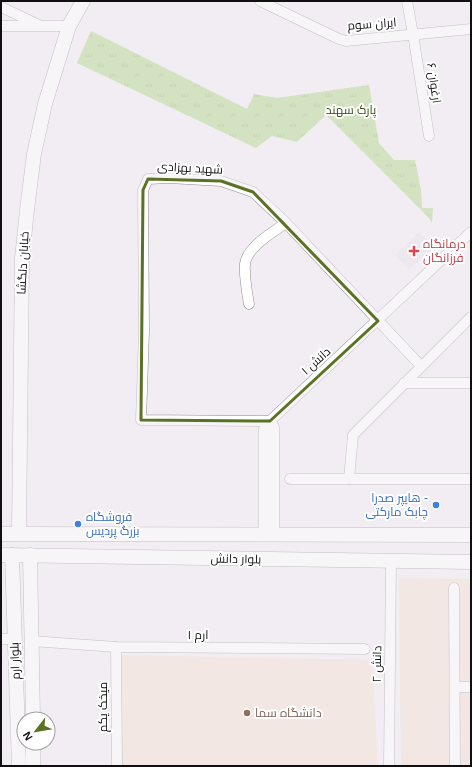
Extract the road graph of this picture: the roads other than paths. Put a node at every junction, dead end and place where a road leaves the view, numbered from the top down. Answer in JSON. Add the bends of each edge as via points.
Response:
{"nodes":[{"id":1,"x":83,"y":1,"type":"edge"},
{"id":2,"x":260,"y":1,"type":"edge"},
{"id":3,"x":406,"y":1,"type":"edge"},
{"id":4,"x":1,"y":7,"type":"edge"},
{"id":5,"x":1,"y":26,"type":"edge"},
{"id":6,"x":69,"y":26,"type":"junction"},
{"id":7,"x":43,"y":27,"type":"junction"},
{"id":8,"x":471,"y":29,"type":"edge"},
{"id":9,"x":414,"y":34,"type":"junction"},
{"id":10,"x":429,"y":136,"type":"dead end"},
{"id":11,"x":286,"y":223,"type":"junction"},
{"id":12,"x":471,"y":232,"type":"edge"},
{"id":13,"x":249,"y":304,"type":"dead end"},
{"id":14,"x":471,"y":317,"type":"edge"},
{"id":15,"x":378,"y":321,"type":"junction"},
{"id":16,"x":421,"y":366,"type":"junction"},
{"id":17,"x":404,"y":383,"type":"junction"},
{"id":18,"x":471,"y":383,"type":"edge"},
{"id":19,"x":270,"y":421,"type":"junction"},
{"id":20,"x":290,"y":479,"type":"dead end"},
{"id":21,"x":349,"y":479,"type":"junction"},
{"id":22,"x":471,"y":479,"type":"edge"},
{"id":23,"x":19,"y":533,"type":"junction"},
{"id":24,"x":1,"y":534,"type":"edge"},
{"id":25,"x":269,"y":535,"type":"junction"},
{"id":26,"x":471,"y":535,"type":"edge"},
{"id":27,"x":7,"y":555,"type":"edge"},
{"id":28,"x":30,"y":555,"type":"junction"},
{"id":29,"x":391,"y":562,"type":"junction"},
{"id":30,"x":471,"y":562,"type":"edge"},
{"id":31,"x":14,"y":583,"type":"junction"},
{"id":32,"x":30,"y":585,"type":"junction"},
{"id":33,"x":454,"y":588,"type":"dead end"},
{"id":34,"x":8,"y":639,"type":"edge"},
{"id":35,"x":32,"y":641,"type":"junction"},
{"id":36,"x":116,"y":648,"type":"junction"},
{"id":37,"x":365,"y":648,"type":"dead end"},
{"id":38,"x":455,"y":687,"type":"junction"},
{"id":39,"x":471,"y":687,"type":"edge"},
{"id":40,"x":32,"y":711,"type":"edge"},
{"id":41,"x":33,"y":751,"type":"edge"},
{"id":42,"x":19,"y":766,"type":"edge"},
{"id":43,"x":33,"y":766,"type":"edge"},
{"id":44,"x":117,"y":766,"type":"edge"},
{"id":45,"x":389,"y":766,"type":"edge"},
{"id":46,"x":455,"y":766,"type":"edge"}],
"edges":[{"from":1,"to":6,"type":"street","name":"خیابان دلگشا"},
{"from":2,"to":9,"type":"street","name":"ایران سوم","via":[[339,39]]},
{"from":3,"to":9,"type":"street","name":"ارغوان ۶"},
{"from":4,"to":7,"type":"street"},
{"from":5,"to":7,"type":"street"},
{"from":6,"to":7,"type":"street"},
{"from":6,"to":23,"type":"street","name":"خیابان دلگشا","via":[[45,104],[36,147],[22,258]]},
{"from":8,"to":9,"type":"street","name":"ایران سوم"},
{"from":9,"to":10,"type":"street","name":"ارغوان ۶"},
{"from":11,"to":13,"type":"street","via":[[250,251],[245,263]]},
{"from":11,"to":15,"type":"street","name":"شهید بهزادی"},
{"from":11,"to":19,"type":"street","name":"شهید بهزادی","via":[[253,192],[222,181],[148,179],[143,190],[142,420]]},
{"from":12,"to":15,"type":"street","name":"دانش ۱"},
{"from":14,"to":16,"type":"street"},
{"from":15,"to":16,"type":"street","name":"شهید بهزادی"},
{"from":15,"to":19,"type":"street","name":"دانش ۱"},
{"from":16,"to":17,"type":"street"},
{"from":17,"to":18,"type":"street"},
{"from":17,"to":21,"type":"street","via":[[353,435]]},
{"from":19,"to":25,"type":"street","via":[[274,427]]},
{"from":20,"to":21,"type":"street"},
{"from":21,"to":22,"type":"street"},
{"from":23,"to":24,"type":"street","name":"بلوار دانش"},
{"from":23,"to":25,"type":"street","name":"بلوار دانش"},
{"from":25,"to":26,"type":"street","name":"بلوار دانش"},
{"from":27,"to":28,"type":"street","name":"بلوار دانش"},
{"from":27,"to":31,"type":"street","name":"بلوار ارم"},
{"from":28,"to":29,"type":"street","name":"بلوار دانش"},
{"from":28,"to":32,"type":"street","name":"بلوار ارم"},
{"from":29,"to":30,"type":"street","name":"بلوار دانش"},
{"from":29,"to":45,"type":"street","name":"دانش ۲"},
{"from":31,"to":32,"type":"street","via":[[18,576],[23,575],[30,581]]},
{"from":31,"to":34,"type":"street","name":"بلوار ارم"},
{"from":32,"to":35,"type":"street","name":"بلوار ارم"},
{"from":33,"to":38,"type":"street"},
{"from":34,"to":42,"type":"street","name":"بلوار ارم"},
{"from":35,"to":36,"type":"street","name":"ارم ۱"},
{"from":35,"to":40,"type":"street","name":"بلوار ارم"},
{"from":36,"to":37,"type":"street","name":"ارم ۱"},
{"from":36,"to":44,"type":"street","name":"میخک یکم"},
{"from":38,"to":39,"type":"street"},
{"from":38,"to":46,"type":"street"},
{"from":41,"to":43,"type":"street"}]}
